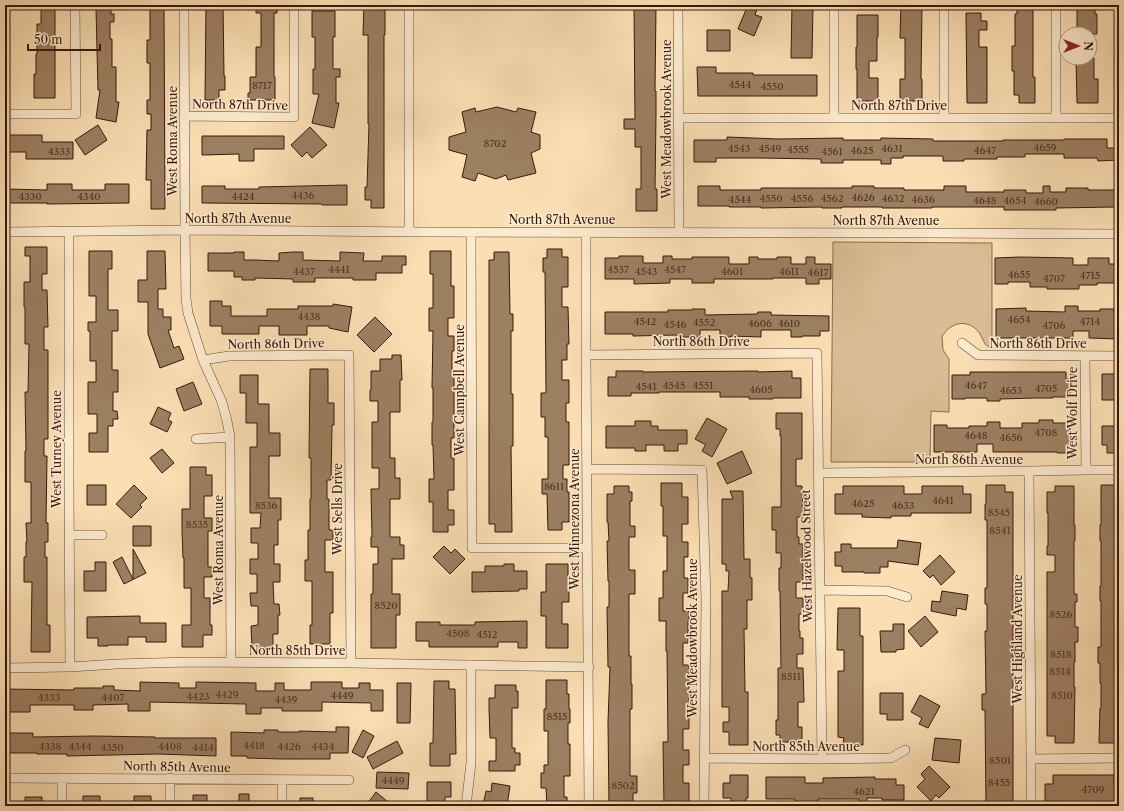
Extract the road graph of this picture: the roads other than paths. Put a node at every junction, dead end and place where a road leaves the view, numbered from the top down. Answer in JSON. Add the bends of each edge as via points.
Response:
{"nodes":[{"id":1,"x":75,"y":5,"type":"edge"},
{"id":2,"x":184,"y":5,"type":"edge"},
{"id":3,"x":294,"y":5,"type":"edge"},
{"id":4,"x":409,"y":5,"type":"edge"},
{"id":5,"x":678,"y":5,"type":"edge"},
{"id":6,"x":834,"y":5,"type":"edge"},
{"id":7,"x":944,"y":5,"type":"edge"},
{"id":8,"x":1056,"y":5,"type":"edge"},
{"id":9,"x":5,"y":114,"type":"edge"},
{"id":10,"x":185,"y":116,"type":"junction"},
{"id":11,"x":679,"y":118,"type":"junction"},
{"id":12,"x":834,"y":118,"type":"junction"},
{"id":13,"x":944,"y":118,"type":"junction"},
{"id":14,"x":1056,"y":118,"type":"junction"},
{"id":15,"x":1119,"y":118,"type":"edge"},
{"id":16,"x":185,"y":230,"type":"junction"},
{"id":17,"x":5,"y":232,"type":"edge"},
{"id":18,"x":69,"y":232,"type":"junction"},
{"id":19,"x":409,"y":232,"type":"junction"},
{"id":20,"x":471,"y":232,"type":"junction"},
{"id":21,"x":586,"y":232,"type":"junction"},
{"id":22,"x":679,"y":233,"type":"junction"},
{"id":23,"x":1119,"y":234,"type":"edge"},
{"id":24,"x":962,"y":343,"type":"dead end"},
{"id":25,"x":817,"y":353,"type":"joint"},
{"id":26,"x":349,"y":355,"type":"joint"},
{"id":27,"x":586,"y":355,"type":"junction"},
{"id":28,"x":1085,"y":356,"type":"junction"},
{"id":29,"x":1119,"y":356,"type":"edge"},
{"id":30,"x":203,"y":360,"type":"junction"},
{"id":31,"x":230,"y":437,"type":"junction"},
{"id":32,"x":196,"y":439,"type":"dead end"},
{"id":33,"x":587,"y":469,"type":"junction"},
{"id":34,"x":1086,"y":470,"type":"junction"},
{"id":35,"x":1119,"y":470,"type":"edge"},
{"id":36,"x":1029,"y":471,"type":"junction"},
{"id":37,"x":818,"y":473,"type":"junction"},
{"id":38,"x":70,"y":535,"type":"junction"},
{"id":39,"x":102,"y":535,"type":"dead end"},
{"id":40,"x":587,"y":548,"type":"junction"},
{"id":41,"x":820,"y":590,"type":"junction"},
{"id":42,"x":907,"y":597,"type":"dead end"},
{"id":43,"x":231,"y":663,"type":"junction"},
{"id":44,"x":351,"y":663,"type":"junction"},
{"id":45,"x":471,"y":665,"type":"junction"},
{"id":46,"x":70,"y":667,"type":"junction"},
{"id":47,"x":589,"y":667,"type":"junction"},
{"id":48,"x":5,"y":668,"type":"edge"},
{"id":49,"x":905,"y":750,"type":"dead end"},
{"id":50,"x":705,"y":758,"type":"junction"},
{"id":51,"x":1119,"y":758,"type":"edge"},
{"id":52,"x":822,"y":759,"type":"junction"},
{"id":53,"x":1031,"y":759,"type":"junction"},
{"id":54,"x":5,"y":778,"type":"edge"},
{"id":55,"x":62,"y":778,"type":"junction"},
{"id":56,"x":170,"y":778,"type":"junction"},
{"id":57,"x":282,"y":780,"type":"junction"},
{"id":58,"x":349,"y":780,"type":"dead end"},
{"id":59,"x":62,"y":806,"type":"edge"},
{"id":60,"x":170,"y":806,"type":"edge"},
{"id":61,"x":282,"y":806,"type":"edge"},
{"id":62,"x":466,"y":806,"type":"edge"},
{"id":63,"x":589,"y":806,"type":"edge"},
{"id":64,"x":704,"y":806,"type":"edge"},
{"id":65,"x":1031,"y":806,"type":"edge"}],
"edges":[{"from":1,"to":9,"type":"street","via":[[76,114]]},
{"from":2,"to":10,"type":"street","name":"West Roma Avenue"},
{"from":3,"to":10,"type":"street","name":"North 87th Drive","via":[[294,117]]},
{"from":4,"to":19,"type":"street"},
{"from":5,"to":11,"type":"street","name":"West Meadowbrook Avenue"},
{"from":6,"to":12,"type":"street"},
{"from":7,"to":13,"type":"street"},
{"from":8,"to":14,"type":"street"},
{"from":10,"to":16,"type":"street","name":"West Roma Avenue"},
{"from":11,"to":12,"type":"street","name":"North 87th Drive"},
{"from":11,"to":22,"type":"street","name":"West Meadowbrook Avenue"},
{"from":12,"to":13,"type":"street","name":"North 87th Drive"},
{"from":13,"to":14,"type":"street","name":"North 87th Drive"},
{"from":14,"to":15,"type":"street","name":"North 87th Drive"},
{"from":16,"to":18,"type":"street","name":"North 87th Avenue"},
{"from":16,"to":19,"type":"street","name":"North 87th Avenue"},
{"from":16,"to":30,"type":"street","name":"West Roma Avenue","via":[[188,314]]},
{"from":17,"to":18,"type":"street","name":"North 87th Avenue"},
{"from":18,"to":38,"type":"street","name":"West Turney Avenue"},
{"from":19,"to":20,"type":"street","name":"North 87th Avenue"},
{"from":20,"to":21,"type":"street","name":"North 87th Avenue"},
{"from":20,"to":40,"type":"street","name":"West Campbell Avenue","via":[[472,548]]},
{"from":21,"to":22,"type":"street","name":"North 87th Avenue"},
{"from":21,"to":27,"type":"street","name":"West Minnezona Avenue"},
{"from":22,"to":23,"type":"street","name":"North 87th Avenue"},
{"from":24,"to":28,"type":"street","name":"North 86th Drive","via":[[978,355]]},
{"from":25,"to":27,"type":"street","name":"North 86th Drive"},
{"from":25,"to":37,"type":"street","name":"West Hazelwood Street"},
{"from":26,"to":30,"type":"street","name":"North 86th Drive","via":[[229,356]]},
{"from":26,"to":44,"type":"street","name":"West Sells Drive"},
{"from":27,"to":33,"type":"street","name":"West Minnezona Avenue"},
{"from":28,"to":29,"type":"street","name":"North 86th Drive"},
{"from":28,"to":34,"type":"street","name":"West Wolf Drive"},
{"from":30,"to":31,"type":"street","name":"West Roma Avenue","via":[[222,402]]},
{"from":31,"to":32,"type":"street"},
{"from":31,"to":43,"type":"street","name":"West Roma Avenue"},
{"from":33,"to":40,"type":"street","name":"West Minnezona Avenue"},
{"from":33,"to":50,"type":"street","name":"West Meadowbrook Avenue","via":[[702,470],[706,598]]},
{"from":34,"to":35,"type":"street","name":"North 86th Avenue"},
{"from":34,"to":36,"type":"street","name":"North 86th Avenue"},
{"from":36,"to":37,"type":"street","name":"North 86th Avenue"},
{"from":36,"to":53,"type":"street","name":"West Highland Avenue"},
{"from":37,"to":41,"type":"street","name":"West Hazelwood Street"},
{"from":38,"to":39,"type":"street"},
{"from":38,"to":46,"type":"street","name":"West Turney Avenue"},
{"from":40,"to":47,"type":"street","name":"West Minnezona Avenue"},
{"from":41,"to":42,"type":"street","via":[[887,591]]},
{"from":41,"to":52,"type":"street","name":"West Hazelwood Street"},
{"from":43,"to":44,"type":"street","name":"North 85th Drive"},
{"from":43,"to":46,"type":"street","name":"North 85th Drive","via":[[189,662]]},
{"from":44,"to":45,"type":"street","name":"North 85th Drive"},
{"from":45,"to":47,"type":"street","name":"North 85th Drive"},
{"from":45,"to":62,"type":"street","via":[[471,762]]},
{"from":46,"to":48,"type":"street","name":"North 85th Drive"},
{"from":47,"to":63,"type":"street","name":"West Minnezona Avenue"},
{"from":49,"to":52,"type":"street","name":"North 85th Avenue","via":[[891,758]]},
{"from":50,"to":52,"type":"street","name":"North 85th Avenue"},
{"from":50,"to":64,"type":"street","name":"West Meadowbrook Avenue"},
{"from":51,"to":53,"type":"street"},
{"from":53,"to":65,"type":"street","name":"West Highland Avenue"},
{"from":54,"to":55,"type":"street","name":"North 85th Avenue"},
{"from":55,"to":56,"type":"street","name":"North 85th Avenue"},
{"from":55,"to":59,"type":"street"},
{"from":56,"to":57,"type":"street","name":"North 85th Avenue"},
{"from":56,"to":60,"type":"street"},
{"from":57,"to":58,"type":"street","name":"North 85th Avenue"},
{"from":57,"to":61,"type":"street"}]}
